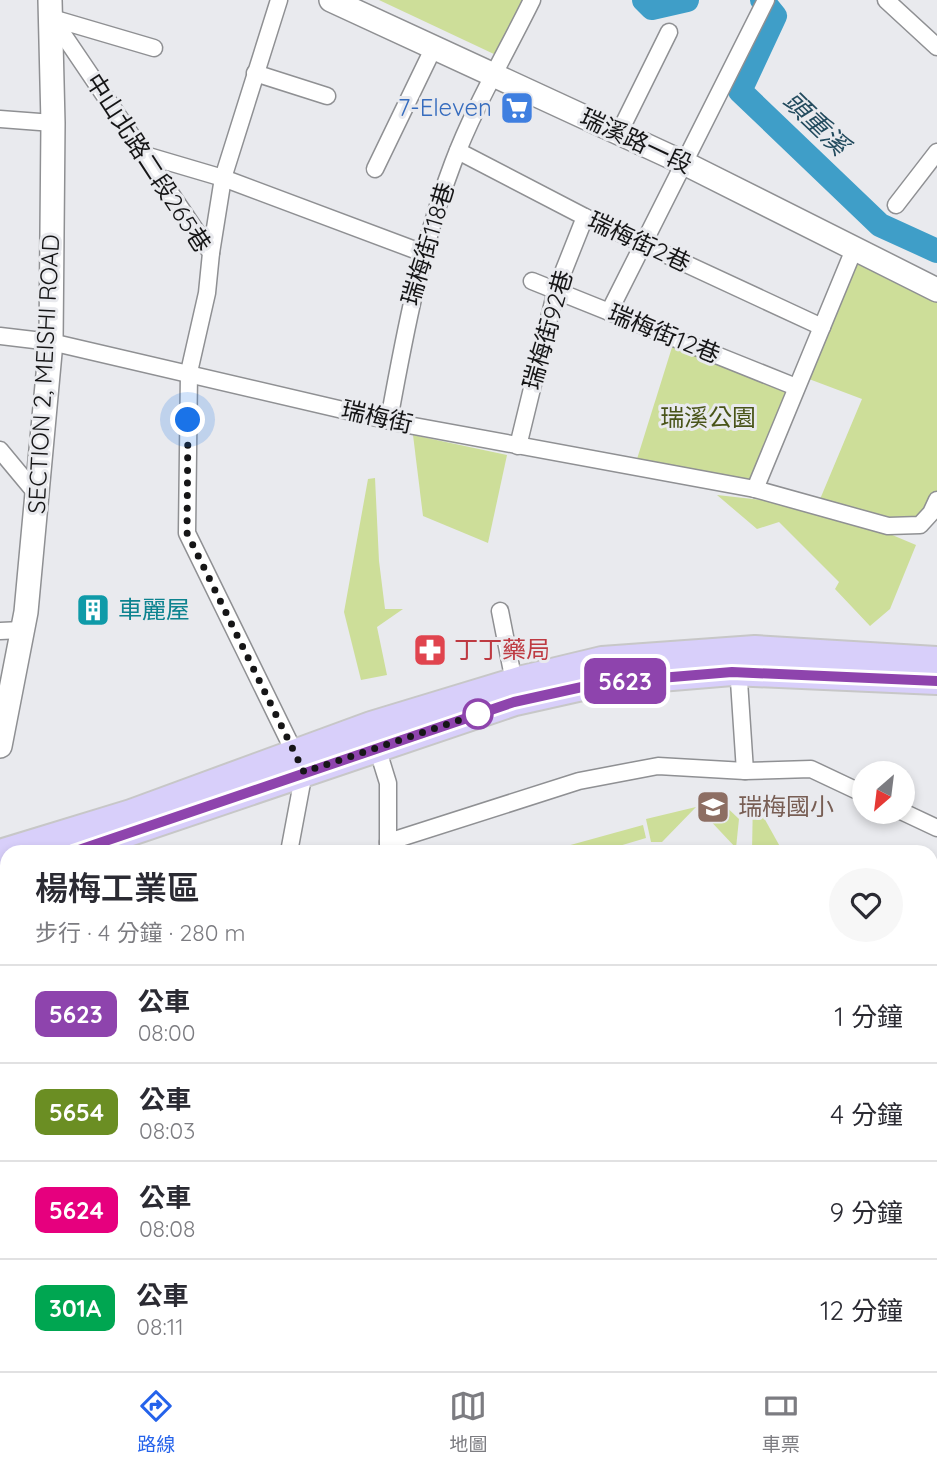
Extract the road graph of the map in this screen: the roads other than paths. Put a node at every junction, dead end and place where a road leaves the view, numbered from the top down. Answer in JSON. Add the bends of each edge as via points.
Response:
{"nodes":[{"id":1,"x":279,"y":0,"type":"edge"},
{"id":2,"x":331,"y":0,"type":"edge"},
{"id":3,"x":532,"y":0,"type":"edge"},
{"id":4,"x":886,"y":0,"type":"edge"},
{"id":5,"x":763,"y":5,"type":"edge"},
{"id":6,"x":51,"y":9,"type":"edge"},
{"id":7,"x":669,"y":32,"type":"dead end"},
{"id":8,"x":937,"y":47,"type":"edge"},
{"id":9,"x":153,"y":48,"type":"dead end"},
{"id":10,"x":433,"y":49,"type":"junction"},
{"id":11,"x":255,"y":73,"type":"junction"},
{"id":12,"x":494,"y":77,"type":"junction"},
{"id":13,"x":327,"y":96,"type":"dead end"},
{"id":14,"x":0,"y":119,"type":"edge"},
{"id":15,"x":53,"y":123,"type":"junction"},
{"id":16,"x":619,"y":133,"type":"junction"},
{"id":17,"x":458,"y":151,"type":"junction"},
{"id":18,"x":937,"y":152,"type":"edge"},
{"id":19,"x":145,"y":155,"type":"junction"},
{"id":20,"x":684,"y":163,"type":"junction"},
{"id":21,"x":375,"y":169,"type":"dead end"},
{"id":22,"x":223,"y":178,"type":"junction"},
{"id":23,"x":896,"y":205,"type":"dead end"},
{"id":24,"x":585,"y":217,"type":"junction"},
{"id":25,"x":643,"y":244,"type":"junction"},
{"id":26,"x":855,"y":247,"type":"junction"},
{"id":27,"x":211,"y":253,"type":"junction"},
{"id":28,"x":423,"y":253,"type":"junction"},
{"id":29,"x":532,"y":281,"type":"dead end"},
{"id":30,"x":556,"y":290,"type":"junction"},
{"id":31,"x":937,"y":290,"type":"edge"},
{"id":32,"x":610,"y":312,"type":"junction"},
{"id":33,"x":822,"y":327,"type":"junction"},
{"id":34,"x":0,"y":336,"type":"edge"},
{"id":35,"x":51,"y":342,"type":"junction"},
{"id":36,"x":189,"y":372,"type":"junction"},
{"id":37,"x":796,"y":387,"type":"junction"},
{"id":38,"x":389,"y":420,"type":"junction"},
{"id":39,"x":518,"y":446,"type":"junction"},
{"id":40,"x":0,"y":450,"type":"edge"},
{"id":41,"x":755,"y":489,"type":"junction"},
{"id":42,"x":39,"y":497,"type":"junction"},
{"id":43,"x":937,"y":500,"type":"edge"},
{"id":44,"x":500,"y":611,"type":"dead end"},
{"id":45,"x":11,"y":631,"type":"edge"},
{"id":46,"x":937,"y":660,"type":"edge"},
{"id":47,"x":738,"y":661,"type":"junction"},
{"id":48,"x":937,"y":681,"type":"edge"},
{"id":49,"x":514,"y":682,"type":"junction"},
{"id":50,"x":373,"y":737,"type":"junction"},
{"id":51,"x":0,"y":746,"type":"edge"},
{"id":52,"x":300,"y":762,"type":"junction"},
{"id":53,"x":745,"y":771,"type":"junction"},
{"id":54,"x":852,"y":788,"type":"edge"},
{"id":55,"x":915,"y":818,"type":"edge"},
{"id":56,"x":937,"y":828,"type":"edge"},
{"id":57,"x":26,"y":845,"type":"edge"},
{"id":58,"x":90,"y":845,"type":"edge"},
{"id":59,"x":290,"y":845,"type":"edge"},
{"id":60,"x":388,"y":845,"type":"edge"},
{"id":61,"x":394,"y":845,"type":"edge"}],
"edges":[{"from":1,"to":11,"type":"street"},
{"from":2,"to":10,"type":"street","name":"瑞溪路一段"},
{"from":3,"to":12,"type":"street","name":"瑞梅街118巷"},
{"from":4,"to":8,"type":"street"},
{"from":5,"to":20,"type":"street"},
{"from":6,"to":9,"type":"street"},
{"from":6,"to":15,"type":"street","name":"SECTION 2, MEISHI ROAD"},
{"from":6,"to":19,"type":"street","name":"中山北路二段265巷"},
{"from":7,"to":16,"type":"street"},
{"from":10,"to":12,"type":"street","name":"瑞溪路一段"},
{"from":10,"to":21,"type":"street"},
{"from":11,"to":13,"type":"street"},
{"from":11,"to":22,"type":"street"},
{"from":12,"to":16,"type":"street","name":"瑞溪路一段"},
{"from":12,"to":17,"type":"street","name":"瑞梅街118巷"},
{"from":14,"to":15,"type":"street"},
{"from":15,"to":35,"type":"street","name":"SECTION 2, MEISHI ROAD"},
{"from":16,"to":20,"type":"street","name":"瑞溪路一段"},
{"from":17,"to":24,"type":"street","name":"瑞梅街2巷"},
{"from":17,"to":28,"type":"street","name":"瑞梅街118巷"},
{"from":18,"to":23,"type":"street"},
{"from":19,"to":22,"type":"street"},
{"from":19,"to":27,"type":"street","name":"中山北路二段265巷"},
{"from":20,"to":25,"type":"street"},
{"from":20,"to":26,"type":"street","name":"瑞溪路一段"},
{"from":22,"to":27,"type":"street"},
{"from":22,"to":28,"type":"street"},
{"from":24,"to":25,"type":"street","name":"瑞梅街2巷"},
{"from":24,"to":30,"type":"street","name":"瑞梅街92巷"},
{"from":25,"to":32,"type":"street"},
{"from":25,"to":33,"type":"street","name":"瑞梅街2巷"},
{"from":26,"to":31,"type":"street","name":"瑞溪路一段"},
{"from":26,"to":33,"type":"street"},
{"from":27,"to":36,"type":"street","name":"中山北路二段265巷"},
{"from":28,"to":38,"type":"street","name":"瑞梅街118巷","via":[[406,318]]},
{"from":29,"to":30,"type":"street","name":"瑞梅街12巷"},
{"from":30,"to":32,"type":"street","name":"瑞梅街12巷"},
{"from":30,"to":39,"type":"street","name":"瑞梅街92巷"},
{"from":32,"to":37,"type":"street","name":"瑞梅街12巷"},
{"from":33,"to":37,"type":"street"},
{"from":34,"to":35,"type":"street","name":"瑞梅街"},
{"from":35,"to":36,"type":"street","name":"瑞梅街"},
{"from":35,"to":42,"type":"street","name":"SECTION 2, MEISHI ROAD"},
{"from":36,"to":38,"type":"street","name":"瑞梅街"},
{"from":36,"to":52,"type":"street","name":"中山北路二段265巷","via":[[187,533]]},
{"from":37,"to":41,"type":"street"},
{"from":38,"to":39,"type":"street","name":"瑞梅街"},
{"from":39,"to":41,"type":"street","name":"瑞梅街"},
{"from":40,"to":42,"type":"street"},
{"from":41,"to":43,"type":"street","name":"瑞梅街","via":[[888,526],[919,526]]},
{"from":42,"to":45,"type":"street","name":"SECTION 2, MEISHI ROAD"},
{"from":44,"to":49,"type":"street"},
{"from":45,"to":51,"type":"street","name":"SECTION 2, MEISHI ROAD"},
{"from":46,"to":47,"type":"main road"},
{"from":47,"to":48,"type":"main road"},
{"from":47,"to":49,"type":"main road","via":[[602,660]]},
{"from":47,"to":50,"type":"main road","via":[[600,683]]},
{"from":47,"to":53,"type":"street"},
{"from":49,"to":50,"type":"main road"},
{"from":50,"to":52,"type":"main road"},
{"from":50,"to":60,"type":"street","via":[[388,783]]},
{"from":52,"to":57,"type":"main road"},
{"from":52,"to":58,"type":"main road"},
{"from":52,"to":59,"type":"street"},
{"from":53,"to":54,"type":"street","via":[[811,769]]},
{"from":53,"to":61,"type":"street","via":[[658,766],[579,781]]},
{"from":55,"to":56,"type":"street"}]}
